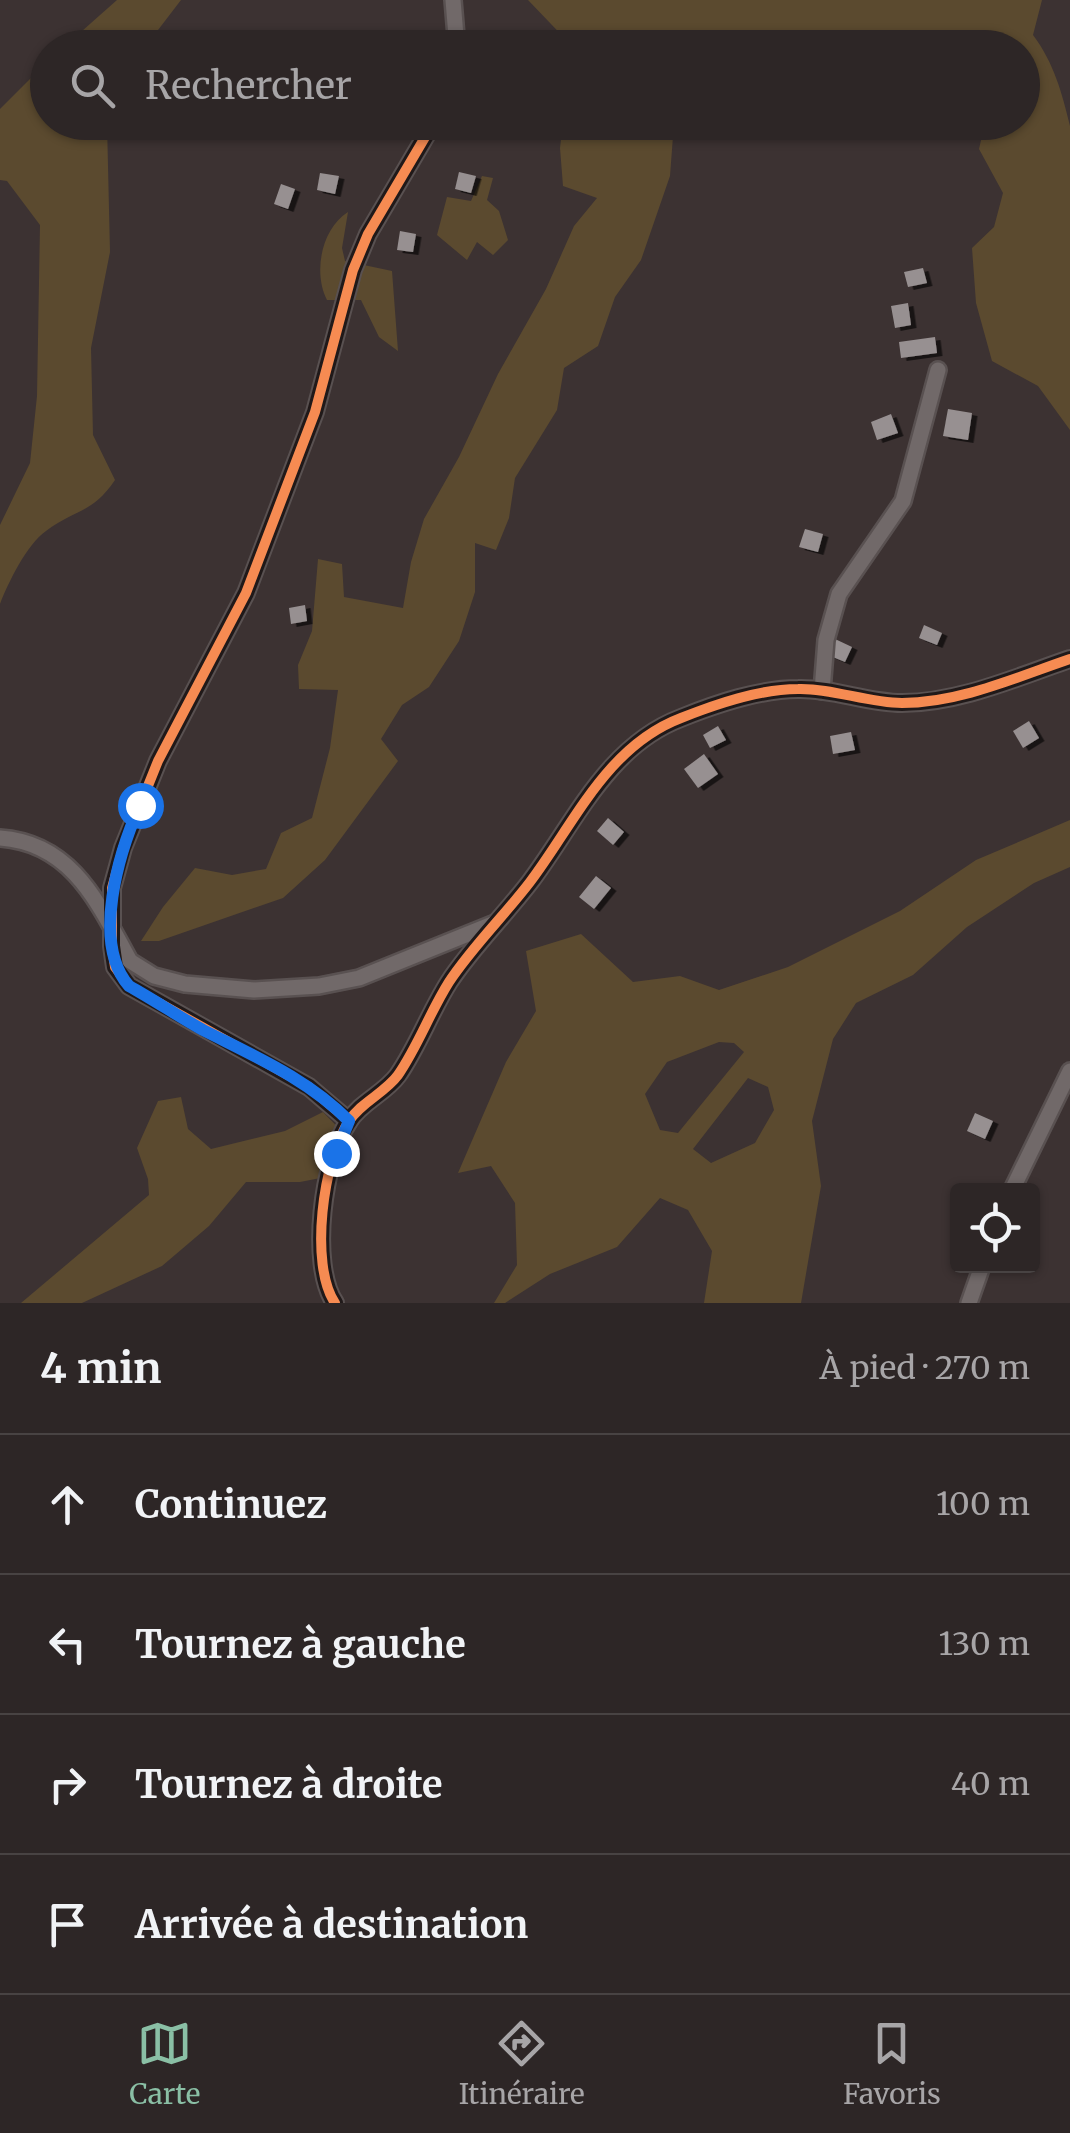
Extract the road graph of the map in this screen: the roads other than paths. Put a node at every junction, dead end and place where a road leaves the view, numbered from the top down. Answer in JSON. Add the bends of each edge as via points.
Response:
{"nodes":[{"id":1,"x":453,"y":0,"type":"edge"},
{"id":2,"x":456,"y":30,"type":"edge"},
{"id":3,"x":423,"y":140,"type":"edge"},
{"id":4,"x":938,"y":370,"type":"dead end"},
{"id":5,"x":1070,"y":659,"type":"edge"},
{"id":6,"x":822,"y":692,"type":"junction"},
{"id":7,"x":0,"y":838,"type":"edge"},
{"id":8,"x":499,"y":922,"type":"junction"},
{"id":9,"x":112,"y":928,"type":"junction"},
{"id":10,"x":1070,"y":1070,"type":"edge"},
{"id":11,"x":349,"y":1121,"type":"junction"},
{"id":12,"x":1015,"y":1183,"type":"edge"},
{"id":13,"x":980,"y":1273,"type":"edge"},
{"id":14,"x":335,"y":1303,"type":"edge"},
{"id":15,"x":969,"y":1303,"type":"edge"}],
"edges":[{"from":1,"to":2,"type":"street"},
{"from":3,"to":9,"type":"street","via":[[368,234],[315,412],[246,593],[130,828],[114,874]]},
{"from":4,"to":6,"type":"street","via":[[904,501],[839,594]]},
{"from":5,"to":6,"type":"street","via":[[926,701]]},
{"from":6,"to":8,"type":"street","via":[[765,692],[656,730],[596,784]]},
{"from":7,"to":9,"type":"street","via":[[31,843],[58,858],[86,885]]},
{"from":8,"to":9,"type":"street","via":[[346,982],[254,990],[173,982],[139,970]]},
{"from":8,"to":11,"type":"street","via":[[449,982],[392,1084]]},
{"from":9,"to":11,"type":"street","via":[[115,967],[129,986],[309,1087]]},
{"from":10,"to":12,"type":"street"},
{"from":11,"to":14,"type":"street","via":[[332,1164],[320,1240],[322,1272]]},
{"from":13,"to":15,"type":"street"}]}
